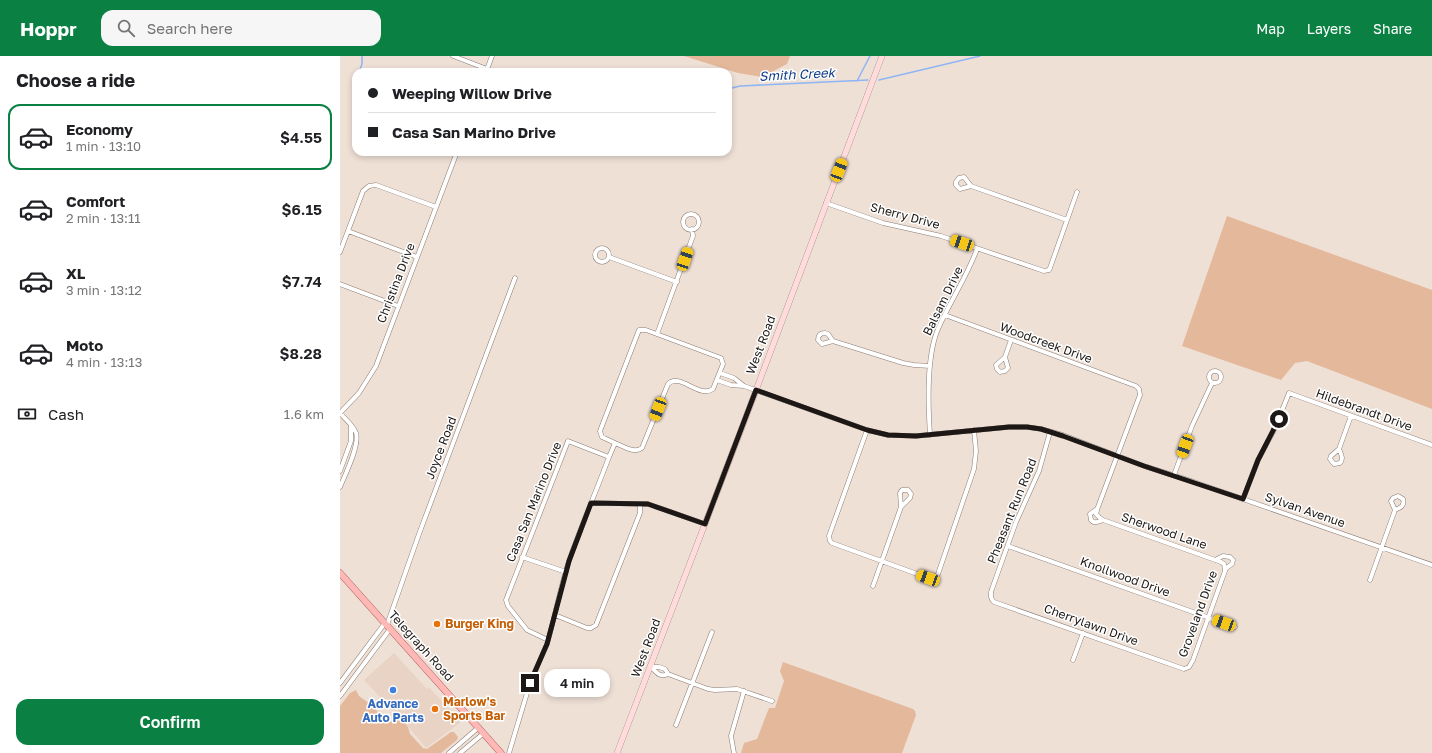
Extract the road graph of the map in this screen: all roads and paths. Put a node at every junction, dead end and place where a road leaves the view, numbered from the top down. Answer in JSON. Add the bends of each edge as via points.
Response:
{"nodes":[{"id":1,"x":453,"y":56,"type":"edge"},
{"id":2,"x":492,"y":56,"type":"edge"},
{"id":3,"x":882,"y":56,"type":"edge"},
{"id":4,"x":482,"y":68,"type":"edge"},
{"id":5,"x":488,"y":68,"type":"edge"},
{"id":6,"x":455,"y":156,"type":"edge"},
{"id":7,"x":971,"y":186,"type":"dead end"},
{"id":8,"x":1077,"y":192,"type":"dead end"},
{"id":9,"x":826,"y":203,"type":"junction"},
{"id":10,"x":436,"y":207,"type":"junction"},
{"id":11,"x":1067,"y":220,"type":"junction"},
{"id":12,"x":692,"y":229,"type":"dead end"},
{"id":13,"x":348,"y":231,"type":"junction"},
{"id":14,"x":977,"y":249,"type":"junction"},
{"id":15,"x":340,"y":252,"type":"edge"},
{"id":16,"x":417,"y":257,"type":"junction"},
{"id":17,"x":609,"y":257,"type":"dead end"},
{"id":18,"x":515,"y":278,"type":"dead end"},
{"id":19,"x":677,"y":282,"type":"junction"},
{"id":20,"x":340,"y":284,"type":"edge"},
{"id":21,"x":398,"y":306,"type":"junction"},
{"id":22,"x":945,"y":315,"type":"junction"},
{"id":23,"x":657,"y":334,"type":"junction"},
{"id":24,"x":1011,"y":340,"type":"junction"},
{"id":25,"x":834,"y":342,"type":"dead end"},
{"id":26,"x":1005,"y":357,"type":"dead end"},
{"id":27,"x":930,"y":366,"type":"junction"},
{"id":28,"x":720,"y":373,"type":"junction"},
{"id":29,"x":717,"y":380,"type":"junction"},
{"id":30,"x":1212,"y":383,"type":"dead end"},
{"id":31,"x":744,"y":386,"type":"junction"},
{"id":32,"x":756,"y":390,"type":"junction"},
{"id":33,"x":340,"y":413,"type":"edge"},
{"id":34,"x":1351,"y":416,"type":"junction"},
{"id":35,"x":352,"y":426,"type":"junction"},
{"id":36,"x":867,"y":430,"type":"junction"},
{"id":37,"x":974,"y":430,"type":"junction"},
{"id":38,"x":1050,"y":432,"type":"junction"},
{"id":39,"x":930,"y":435,"type":"junction"},
{"id":40,"x":615,"y":443,"type":"junction"},
{"id":41,"x":1432,"y":445,"type":"edge"},
{"id":42,"x":1339,"y":449,"type":"dead end"},
{"id":43,"x":1117,"y":455,"type":"junction"},
{"id":44,"x":609,"y":457,"type":"junction"},
{"id":45,"x":342,"y":465,"type":"junction"},
{"id":46,"x":348,"y":467,"type":"junction"},
{"id":47,"x":340,"y":471,"type":"edge"},
{"id":48,"x":1174,"y":475,"type":"junction"},
{"id":49,"x":340,"y":487,"type":"edge"},
{"id":50,"x":1243,"y":499,"type":"junction"},
{"id":51,"x":591,"y":503,"type":"junction"},
{"id":52,"x":640,"y":504,"type":"junction"},
{"id":53,"x":901,"y":507,"type":"dead end"},
{"id":54,"x":1097,"y":509,"type":"junction"},
{"id":55,"x":1395,"y":510,"type":"dead end"},
{"id":56,"x":1103,"y":520,"type":"junction"},
{"id":57,"x":705,"y":524,"type":"junction"},
{"id":58,"x":1008,"y":546,"type":"junction"},
{"id":59,"x":1381,"y":547,"type":"junction"},
{"id":60,"x":522,"y":557,"type":"junction"},
{"id":61,"x":1215,"y":560,"type":"junction"},
{"id":62,"x":882,"y":561,"type":"junction"},
{"id":63,"x":1432,"y":565,"type":"edge"},
{"id":64,"x":1225,"y":567,"type":"junction"},
{"id":65,"x":566,"y":572,"type":"junction"},
{"id":66,"x":340,"y":573,"type":"edge"},
{"id":67,"x":1370,"y":580,"type":"dead end"},
{"id":68,"x":873,"y":586,"type":"dead end"},
{"id":69,"x":990,"y":597,"type":"joint"},
{"id":70,"x":555,"y":615,"type":"junction"},
{"id":71,"x":1208,"y":617,"type":"junction"},
{"id":72,"x":387,"y":626,"type":"junction"},
{"id":73,"x":1235,"y":627,"type":"dead end"},
{"id":74,"x":712,"y":632,"type":"dead end"},
{"id":75,"x":1083,"y":633,"type":"junction"},
{"id":76,"x":548,"y":640,"type":"junction"},
{"id":77,"x":1073,"y":660,"type":"dead end"},
{"id":78,"x":651,"y":667,"type":"junction"},
{"id":79,"x":352,"y":668,"type":"junction"},
{"id":80,"x":1187,"y":668,"type":"joint"},
{"id":81,"x":358,"y":673,"type":"junction"},
{"id":82,"x":668,"y":674,"type":"junction"},
{"id":83,"x":340,"y":683,"type":"edge"},
{"id":84,"x":692,"y":684,"type":"junction"},
{"id":85,"x":744,"y":691,"type":"junction"},
{"id":86,"x":340,"y":695,"type":"edge"},
{"id":87,"x":772,"y":701,"type":"dead end"},
{"id":88,"x":676,"y":725,"type":"dead end"},
{"id":89,"x":479,"y":727,"type":"junction"},
{"id":90,"x":484,"y":733,"type":"junction"},
{"id":91,"x":449,"y":753,"type":"edge"},
{"id":92,"x":460,"y":753,"type":"edge"},
{"id":93,"x":502,"y":753,"type":"edge"},
{"id":94,"x":509,"y":753,"type":"edge"},
{"id":95,"x":617,"y":753,"type":"edge"},
{"id":96,"x":734,"y":753,"type":"edge"}],
"edges":[{"from":1,"to":4,"type":"street"},
{"from":2,"to":5,"type":"street"},
{"from":3,"to":9,"type":"street","name":"West Road"},
{"from":6,"to":10,"type":"street","name":"Christina Drive"},
{"from":7,"to":11,"type":"street"},
{"from":8,"to":11,"type":"street"},
{"from":9,"to":14,"type":"street","name":"Sherry Drive","via":[[883,223],[937,235]]},
{"from":9,"to":32,"type":"street","name":"West Road"},
{"from":10,"to":13,"type":"street","via":[[376,185],[368,187],[363,191]]},
{"from":10,"to":16,"type":"street","name":"Christina Drive"},
{"from":11,"to":14,"type":"street","name":"Sherry Drive","via":[[1050,268],[1046,271]]},
{"from":12,"to":19,"type":"street","via":[[693,236]]},
{"from":13,"to":15,"type":"street"},
{"from":13,"to":16,"type":"street"},
{"from":14,"to":22,"type":"street","name":"Balsam Drive"},
{"from":16,"to":21,"type":"street","name":"Christina Drive"},
{"from":17,"to":19,"type":"street"},
{"from":18,"to":72,"type":"street","name":"Joyce Road"},
{"from":19,"to":23,"type":"street"},
{"from":20,"to":21,"type":"street"},
{"from":21,"to":33,"type":"street","name":"Christina Drive","via":[[371,375],[359,393]]},
{"from":22,"to":24,"type":"street","name":"Woodcreek Drive"},
{"from":22,"to":27,"type":"street","name":"Balsam Drive","via":[[933,344]]},
{"from":23,"to":28,"type":"street","via":[[719,356],[723,364]]},
{"from":23,"to":40,"type":"street","via":[[643,329],[637,334],[600,431],[602,437]]},
{"from":24,"to":26,"type":"street"},
{"from":24,"to":43,"type":"street","name":"Woodcreek Drive","via":[[1139,389],[1140,395]]},
{"from":25,"to":27,"type":"street","via":[[908,364]]},
{"from":27,"to":39,"type":"street","name":"Balsam Drive"},
{"from":28,"to":29,"type":"street"},
{"from":28,"to":31,"type":"street","via":[[734,378]]},
{"from":29,"to":31,"type":"street"},
{"from":29,"to":40,"type":"street","via":[[708,392],[677,381],[670,382],[642,448],[634,450]]},
{"from":30,"to":48,"type":"street","via":[[1192,426]]},
{"from":31,"to":32,"type":"street","name":"Sylvan Avenue"},
{"from":32,"to":36,"type":"street","name":"Sylvan Avenue"},
{"from":32,"to":57,"type":"street","name":"West Road"},
{"from":33,"to":35,"type":"street","name":"Christina Drive"},
{"from":34,"to":41,"type":"street","name":"Hildebrandt Drive"},
{"from":34,"to":42,"type":"street"},
{"from":34,"to":50,"type":"street","name":"Hildebrandt Drive","via":[[1289,394]]},
{"from":35,"to":45,"type":"street","via":[[352,441]]},
{"from":35,"to":46,"type":"street","via":[[357,440]]},
{"from":36,"to":39,"type":"street","name":"Sylvan Avenue","via":[[897,436]]},
{"from":36,"to":62,"type":"street","via":[[829,536],[832,544]]},
{"from":37,"to":38,"type":"street","name":"Sylvan Avenue","via":[[1020,427]]},
{"from":37,"to":39,"type":"street","name":"Sylvan Avenue"},
{"from":37,"to":62,"type":"street","via":[[976,451],[973,474],[938,574],[934,578],[928,578]]},
{"from":38,"to":43,"type":"street","name":"Sylvan Avenue"},
{"from":38,"to":58,"type":"street","name":"Pheasant Run Road","via":[[1039,472]]},
{"from":40,"to":44,"type":"street"},
{"from":43,"to":48,"type":"street","name":"Sylvan Avenue"},
{"from":43,"to":54,"type":"street"},
{"from":44,"to":51,"type":"street"},
{"from":44,"to":60,"type":"street","name":"Casa San Marino Drive","via":[[568,441]]},
{"from":45,"to":46,"type":"street"},
{"from":45,"to":47,"type":"street"},
{"from":46,"to":49,"type":"street"},
{"from":48,"to":50,"type":"street","name":"Sylvan Avenue"},
{"from":50,"to":59,"type":"street","name":"Sylvan Avenue"},
{"from":51,"to":52,"type":"street"},
{"from":51,"to":65,"type":"street"},
{"from":52,"to":57,"type":"street"},
{"from":52,"to":70,"type":"street","via":[[640,513],[596,624],[587,628]]},
{"from":53,"to":62,"type":"street"},
{"from":54,"to":56,"type":"street","name":"Sherwood Lane","via":[[1097,516]]},
{"from":54,"to":56,"type":"street","via":[[1090,514],[1091,520],[1097,523]]},
{"from":55,"to":59,"type":"street"},
{"from":56,"to":61,"type":"street","name":"Sherwood Lane"},
{"from":57,"to":78,"type":"street","name":"West Road"},
{"from":58,"to":69,"type":"street","name":"Pheasant Run Road"},
{"from":58,"to":71,"type":"street","name":"Knollwood Drive"},
{"from":59,"to":63,"type":"street","name":"Sylvan Avenue"},
{"from":59,"to":67,"type":"street"},
{"from":60,"to":65,"type":"street"},
{"from":60,"to":76,"type":"street","name":"Casa San Marino Drive","via":[[507,603],[527,630]]},
{"from":61,"to":64,"type":"street","name":"Sherwood Lane"},
{"from":61,"to":64,"type":"street","name":"Groveland Drive","via":[[1223,556],[1230,557],[1233,560],[1232,564]]},
{"from":62,"to":68,"type":"street"},
{"from":64,"to":71,"type":"street","name":"Groveland Drive"},
{"from":65,"to":70,"type":"street"},
{"from":66,"to":72,"type":"main road","name":"Telegraph Road"},
{"from":69,"to":75,"type":"street","name":"Cherrylawn Drive","via":[[994,602]]},
{"from":70,"to":76,"type":"street"},
{"from":71,"to":73,"type":"street","name":"Knollwood Drive"},
{"from":71,"to":80,"type":"street","name":"Groveland Drive","via":[[1190,666]]},
{"from":72,"to":79,"type":"street"},
{"from":72,"to":81,"type":"street"},
{"from":72,"to":89,"type":"main road","name":"Telegraph Road"},
{"from":74,"to":84,"type":"street"},
{"from":75,"to":77,"type":"street"},
{"from":75,"to":80,"type":"street","name":"Cherrylawn Drive"},
{"from":76,"to":94,"type":"street","via":[[530,683]]},
{"from":78,"to":82,"type":"street","via":[[665,669]]},
{"from":78,"to":82,"type":"street","via":[[660,675]]},
{"from":78,"to":95,"type":"street","name":"West Road"},
{"from":79,"to":81,"type":"street"},
{"from":79,"to":83,"type":"street"},
{"from":81,"to":86,"type":"street"},
{"from":82,"to":84,"type":"street"},
{"from":84,"to":85,"type":"street","via":[[711,690],[737,688]]},
{"from":84,"to":88,"type":"street"},
{"from":85,"to":87,"type":"street"},
{"from":85,"to":96,"type":"street","via":[[731,736]]},
{"from":89,"to":90,"type":"main road","name":"Telegraph Road"},
{"from":89,"to":91,"type":"street"},
{"from":90,"to":92,"type":"street"},
{"from":90,"to":93,"type":"main road","name":"Telegraph Road"}]}
